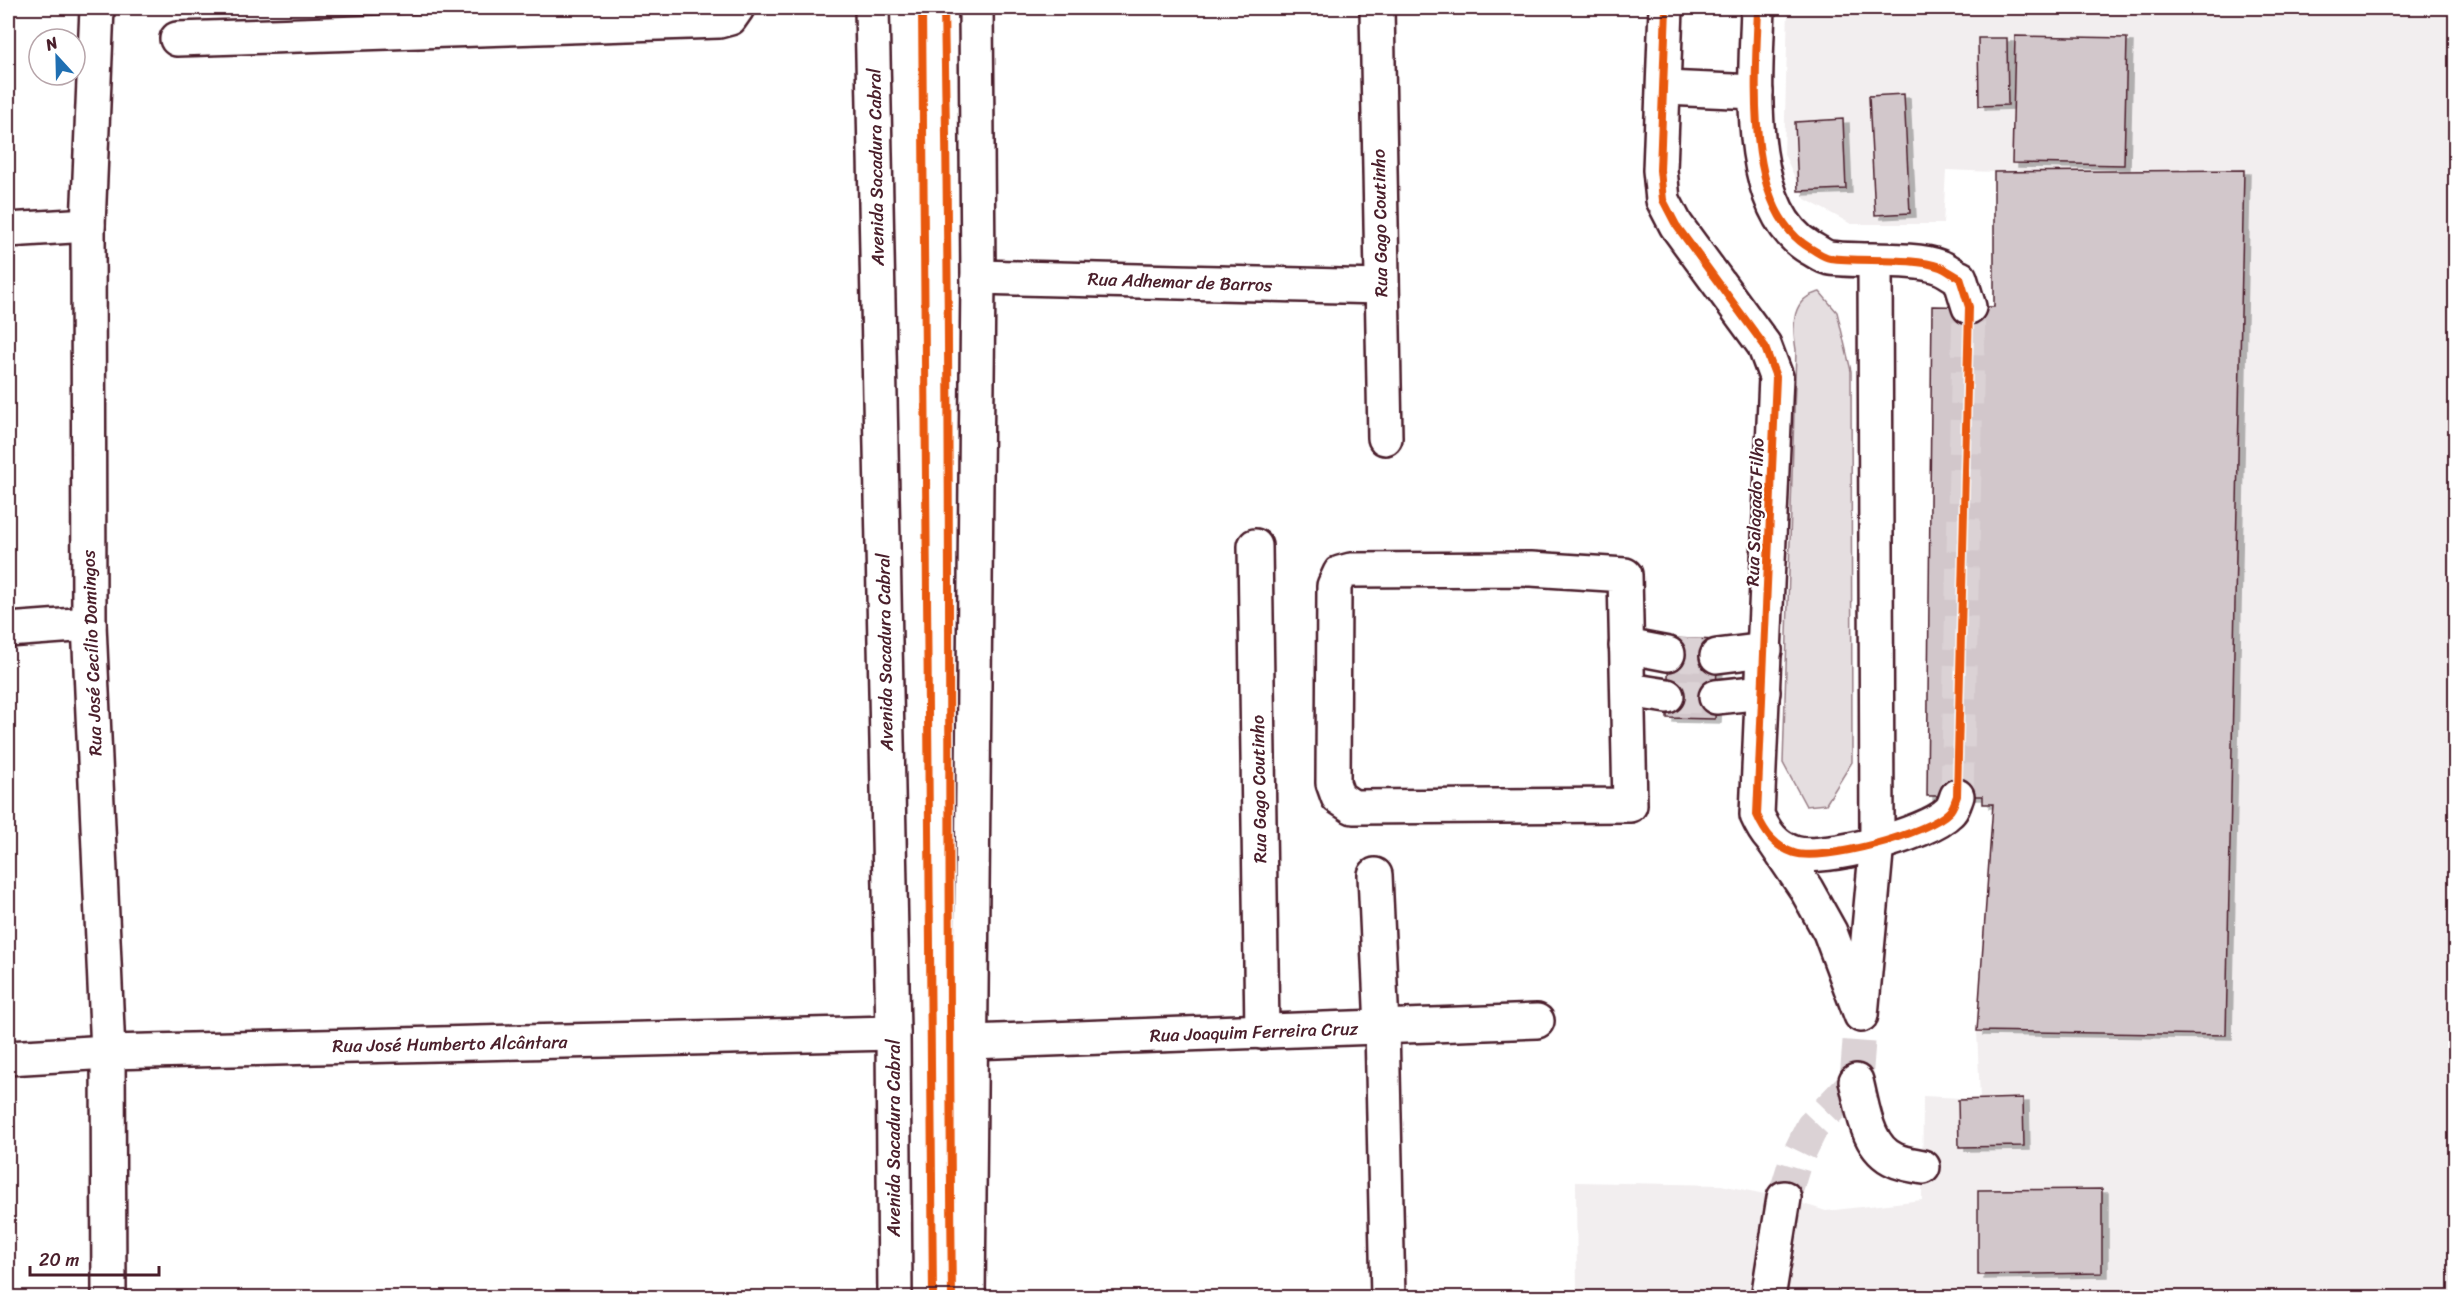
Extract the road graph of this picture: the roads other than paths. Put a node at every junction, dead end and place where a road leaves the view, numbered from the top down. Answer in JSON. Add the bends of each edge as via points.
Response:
{"nodes":[{"id":1,"x":97,"y":8,"type":"edge"},
{"id":2,"x":737,"y":8,"type":"edge"},
{"id":3,"x":872,"y":8,"type":"edge"},
{"id":4,"x":976,"y":8,"type":"edge"},
{"id":5,"x":1377,"y":8,"type":"edge"},
{"id":6,"x":1666,"y":8,"type":"edge"},
{"id":7,"x":1758,"y":8,"type":"edge"},
{"id":8,"x":177,"y":39,"type":"dead end"},
{"id":9,"x":1665,"y":87,"type":"junction"},
{"id":10,"x":1756,"y":92,"type":"junction"},
{"id":11,"x":88,"y":225,"type":"junction"},
{"id":12,"x":8,"y":230,"type":"edge"},
{"id":13,"x":1875,"y":261,"type":"junction"},
{"id":14,"x":978,"y":277,"type":"junction"},
{"id":15,"x":1381,"y":287,"type":"junction"},
{"id":16,"x":1970,"y":307,"type":"tunnel mouth"},
{"id":17,"x":1385,"y":438,"type":"dead end"},
{"id":18,"x":1255,"y":546,"type":"dead end"},
{"id":19,"x":89,"y":624,"type":"junction"},
{"id":20,"x":8,"y":630,"type":"edge"},
{"id":21,"x":1626,"y":646,"type":"junction"},
{"id":22,"x":1765,"y":650,"type":"junction"},
{"id":23,"x":1668,"y":654,"type":"tunnel mouth"},
{"id":24,"x":1717,"y":656,"type":"tunnel mouth"},
{"id":25,"x":1629,"y":690,"type":"junction"},
{"id":26,"x":1763,"y":692,"type":"junction"},
{"id":27,"x":1667,"y":696,"type":"tunnel mouth"},
{"id":28,"x":1716,"y":697,"type":"tunnel mouth"},
{"id":29,"x":1957,"y":796,"type":"tunnel mouth"},
{"id":30,"x":1877,"y":842,"type":"junction"},
{"id":31,"x":1775,"y":843,"type":"junction"},
{"id":32,"x":1375,"y":875,"type":"dead end"},
{"id":33,"x":1537,"y":1021,"type":"dead end"},
{"id":34,"x":1382,"y":1027,"type":"junction"},
{"id":35,"x":1262,"y":1032,"type":"junction"},
{"id":36,"x":893,"y":1033,"type":"junction"},
{"id":37,"x":971,"y":1042,"type":"junction"},
{"id":38,"x":108,"y":1052,"type":"junction"},
{"id":39,"x":8,"y":1058,"type":"edge"},
{"id":40,"x":1856,"y":1081,"type":"dead end"},
{"id":41,"x":1923,"y":1167,"type":"dead end"},
{"id":42,"x":1784,"y":1198,"type":"tunnel mouth"},
{"id":43,"x":109,"y":1298,"type":"edge"},
{"id":44,"x":895,"y":1298,"type":"edge"},
{"id":45,"x":968,"y":1298,"type":"edge"},
{"id":46,"x":1388,"y":1298,"type":"edge"},
{"id":47,"x":1768,"y":1298,"type":"edge"}],
"edges":[{"from":1,"to":11,"type":"street","name":"Rua José Cecílio Domingos"},
{"from":2,"to":8,"type":"street","via":[[730,18],[719,21]]},
{"from":3,"to":36,"type":"street","name":"Avenida Sacadura Cabral"},
{"from":4,"to":14,"type":"street"},
{"from":5,"to":15,"type":"street","name":"Rua Gago Coutinho"},
{"from":6,"to":9,"type":"street","name":"Rua Salagado Filho"},
{"from":7,"to":10,"type":"street"},
{"from":9,"to":10,"type":"street"},
{"from":9,"to":22,"type":"street","name":"Rua Salagado Filho","via":[[1660,170],[1663,200],[1676,225],[1764,345],[1776,377]]},
{"from":10,"to":13,"type":"street","via":[[1759,146],[1767,187],[1784,224],[1794,238],[1827,258]]},
{"from":11,"to":12,"type":"street"},
{"from":11,"to":19,"type":"street","name":"Rua José Cecílio Domingos"},
{"from":13,"to":16,"type":"street","via":[[1939,267],[1959,278]]},
{"from":13,"to":30,"type":"street"},
{"from":14,"to":15,"type":"street","name":"Rua Adhemar de Barros"},
{"from":14,"to":37,"type":"street"},
{"from":15,"to":17,"type":"street","name":"Rua Gago Coutinho"},
{"from":18,"to":35,"type":"street","name":"Rua Gago Coutinho"},
{"from":19,"to":20,"type":"street"},
{"from":19,"to":38,"type":"street","name":"Rua José Cecílio Domingos"},
{"from":21,"to":23,"type":"street"},
{"from":21,"to":25,"type":"street"},
{"from":21,"to":25,"type":"street","via":[[1625,575],[1531,569],[1340,573],[1334,586],[1333,783],[1338,797],[1353,807],[1630,804]]},
{"from":22,"to":24,"type":"street"},
{"from":22,"to":26,"type":"street","name":"Rua Salagado Filho"},
{"from":25,"to":27,"type":"street"},
{"from":26,"to":28,"type":"street"},
{"from":26,"to":31,"type":"street","name":"Rua Salagado Filho","via":[[1757,815]]},
{"from":29,"to":30,"type":"street","via":[[1951,812],[1930,825]]},
{"from":30,"to":31,"type":"street","via":[[1838,854],[1815,856],[1793,853]]},
{"from":30,"to":31,"type":"street","name":"Rua Salagado Filho","via":[[1861,1015],[1830,932]]},
{"from":32,"to":34,"type":"street"},
{"from":33,"to":34,"type":"street","name":"Rua Joaquim Ferreira Cruz"},
{"from":34,"to":35,"type":"street","name":"Rua Joaquim Ferreira Cruz"},
{"from":34,"to":46,"type":"street"},
{"from":35,"to":37,"type":"street","name":"Rua Joaquim Ferreira Cruz"},
{"from":36,"to":38,"type":"street","name":"Rua José Humberto Alcântara"},
{"from":36,"to":44,"type":"street","name":"Avenida Sacadura Cabral"},
{"from":37,"to":45,"type":"street"},
{"from":38,"to":39,"type":"street","name":"Rua José Humberto Alcântara"},
{"from":38,"to":43,"type":"street","name":"Rua José Cecílio Domingos"},
{"from":40,"to":41,"type":"street","via":[[1872,1137],[1881,1152]]},
{"from":42,"to":47,"type":"street"}]}
